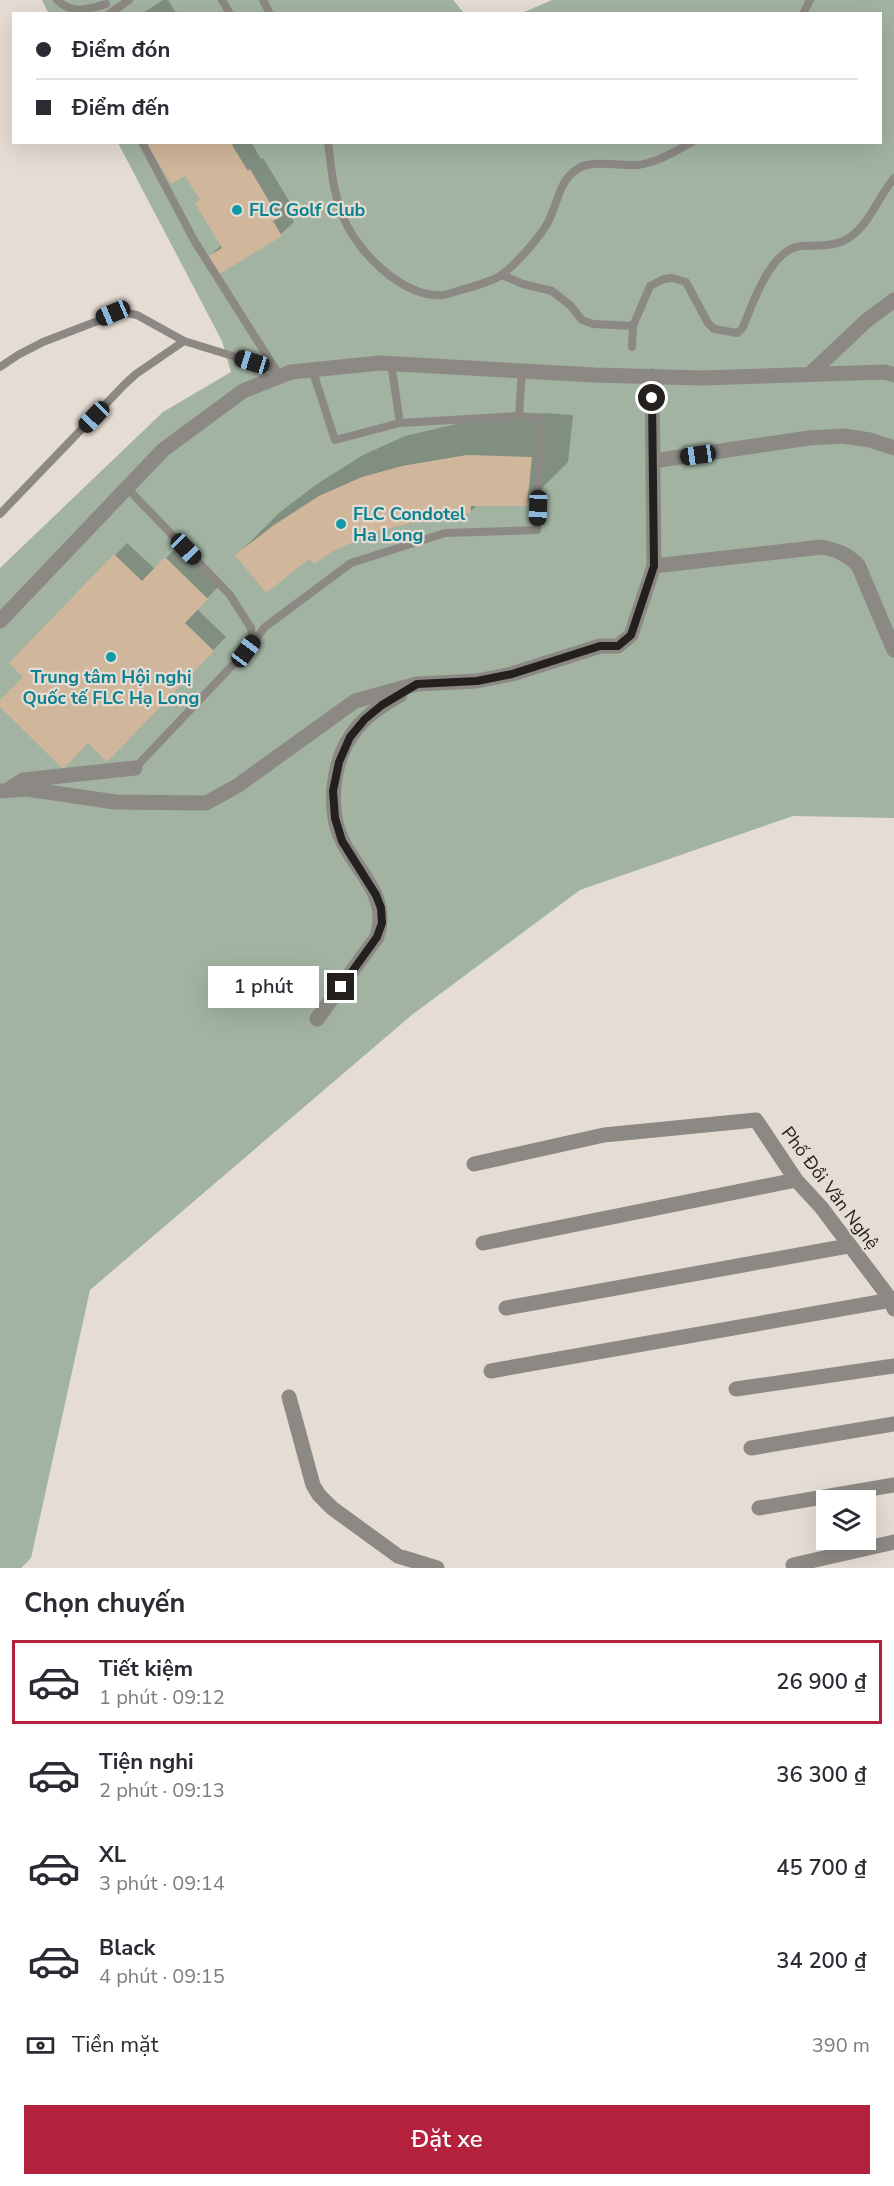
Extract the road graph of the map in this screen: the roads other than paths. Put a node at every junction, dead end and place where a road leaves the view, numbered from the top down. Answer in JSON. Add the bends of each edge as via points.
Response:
{"nodes":[{"id":1,"x":57,"y":0,"type":"edge"},
{"id":2,"x":129,"y":0,"type":"edge"},
{"id":3,"x":107,"y":8,"type":"edge"},
{"id":4,"x":143,"y":144,"type":"edge"},
{"id":5,"x":328,"y":144,"type":"edge"},
{"id":6,"x":688,"y":144,"type":"edge"},
{"id":7,"x":894,"y":178,"type":"edge"},
{"id":8,"x":502,"y":275,"type":"junction"},
{"id":9,"x":894,"y":300,"type":"edge"},
{"id":10,"x":633,"y":326,"type":"junction"},
{"id":11,"x":184,"y":341,"type":"junction"},
{"id":12,"x":632,"y":347,"type":"dead end"},
{"id":13,"x":391,"y":363,"type":"junction"},
{"id":14,"x":0,"y":367,"type":"edge"},
{"id":15,"x":312,"y":369,"type":"junction"},
{"id":16,"x":522,"y":371,"type":"junction"},
{"id":17,"x":277,"y":372,"type":"junction"},
{"id":18,"x":810,"y":374,"type":"junction"},
{"id":19,"x":894,"y":375,"type":"edge"},
{"id":20,"x":652,"y":376,"type":"junction"},
{"id":21,"x":519,"y":416,"type":"junction"},
{"id":22,"x":400,"y":423,"type":"junction"},
{"id":23,"x":894,"y":448,"type":"edge"},
{"id":24,"x":653,"y":461,"type":"junction"},
{"id":25,"x":127,"y":488,"type":"junction"},
{"id":26,"x":0,"y":514,"type":"edge"},
{"id":27,"x":654,"y":566,"type":"junction"},
{"id":28,"x":0,"y":621,"type":"edge"},
{"id":29,"x":894,"y":650,"type":"edge"},
{"id":30,"x":246,"y":651,"type":"junction"},
{"id":31,"x":417,"y":684,"type":"junction"},
{"id":32,"x":135,"y":768,"type":"joint"},
{"id":33,"x":4,"y":790,"type":"edge"},
{"id":34,"x":317,"y":1019,"type":"dead end"},
{"id":35,"x":474,"y":1164,"type":"dead end"},
{"id":36,"x":796,"y":1180,"type":"junction"},
{"id":37,"x":483,"y":1244,"type":"dead end"},
{"id":38,"x":848,"y":1246,"type":"junction"},
{"id":39,"x":892,"y":1305,"type":"edge"},
{"id":40,"x":506,"y":1308,"type":"dead end"},
{"id":41,"x":894,"y":1366,"type":"edge"},
{"id":42,"x":490,"y":1371,"type":"dead end"},
{"id":43,"x":736,"y":1389,"type":"dead end"},
{"id":44,"x":289,"y":1397,"type":"dead end"},
{"id":45,"x":894,"y":1424,"type":"edge"},
{"id":46,"x":751,"y":1448,"type":"dead end"},
{"id":47,"x":894,"y":1485,"type":"edge"},
{"id":48,"x":759,"y":1508,"type":"dead end"},
{"id":49,"x":894,"y":1542,"type":"edge"},
{"id":50,"x":793,"y":1565,"type":"dead end"},
{"id":51,"x":437,"y":1568,"type":"edge"}],
"edges":[{"from":1,"to":3,"type":"lane","via":[[72,10]]},
{"from":2,"to":3,"type":"lane"},
{"from":4,"to":17,"type":"lane","via":[[195,242]]},
{"from":5,"to":8,"type":"lane","via":[[342,216],[377,265],[404,285],[444,295]]},
{"from":6,"to":8,"type":"lane","via":[[640,165],[580,167],[557,194],[550,218],[539,236]]},
{"from":7,"to":10,"type":"lane","via":[[852,236],[842,242],[799,246],[784,253],[764,280],[742,329],[736,333],[714,329],[687,282],[672,278],[650,286]]},
{"from":8,"to":10,"type":"lane","via":[[552,291],[582,320]]},
{"from":9,"to":18,"type":"street"},
{"from":10,"to":12,"type":"lane"},
{"from":11,"to":14,"type":"lane","via":[[137,315],[113,313],[43,342]]},
{"from":11,"to":17,"type":"lane"},
{"from":11,"to":26,"type":"lane","via":[[125,384]]},
{"from":13,"to":15,"type":"street"},
{"from":13,"to":16,"type":"street"},
{"from":13,"to":22,"type":"lane"},
{"from":15,"to":17,"type":"street"},
{"from":15,"to":22,"type":"lane","via":[[335,440]]},
{"from":16,"to":20,"type":"street"},
{"from":16,"to":21,"type":"lane"},
{"from":17,"to":25,"type":"street","via":[[243,391],[163,450]]},
{"from":18,"to":19,"type":"street"},
{"from":18,"to":20,"type":"street"},
{"from":20,"to":24,"type":"street"},
{"from":21,"to":22,"type":"lane"},
{"from":21,"to":30,"type":"lane","via":[[540,418],[537,530],[445,533],[351,563],[265,627]]},
{"from":23,"to":24,"type":"street","via":[[843,436]]},
{"from":24,"to":27,"type":"street"},
{"from":25,"to":28,"type":"street"},
{"from":25,"to":30,"type":"lane","via":[[230,595],[250,628],[252,637]]},
{"from":27,"to":29,"type":"street","via":[[822,547],[835,549],[858,565]]},
{"from":27,"to":31,"type":"street","via":[[631,635],[618,646],[600,646],[477,681]]},
{"from":30,"to":32,"type":"lane"},
{"from":31,"to":33,"type":"street","via":[[355,701],[237,786],[206,803],[116,802],[27,789]]},
{"from":31,"to":34,"type":"street","via":[[365,719],[350,737],[339,762],[333,791],[335,818],[342,841],[376,895],[382,923],[377,937]]},
{"from":32,"to":33,"type":"street","via":[[23,780]]},
{"from":35,"to":36,"type":"street","name":"Phố Đồi Văn Nghệ","via":[[604,1135],[756,1120]]},
{"from":36,"to":37,"type":"street"},
{"from":36,"to":38,"type":"street","name":"Phố Đồi Văn Nghệ"},
{"from":38,"to":39,"type":"street","name":"Phố Đồi Văn Nghệ"},
{"from":38,"to":40,"type":"street"},
{"from":39,"to":42,"type":"street"},
{"from":41,"to":43,"type":"street"},
{"from":44,"to":51,"type":"street","via":[[319,1495],[398,1556]]},
{"from":45,"to":46,"type":"street"},
{"from":47,"to":48,"type":"street"},
{"from":49,"to":50,"type":"street"}]}
